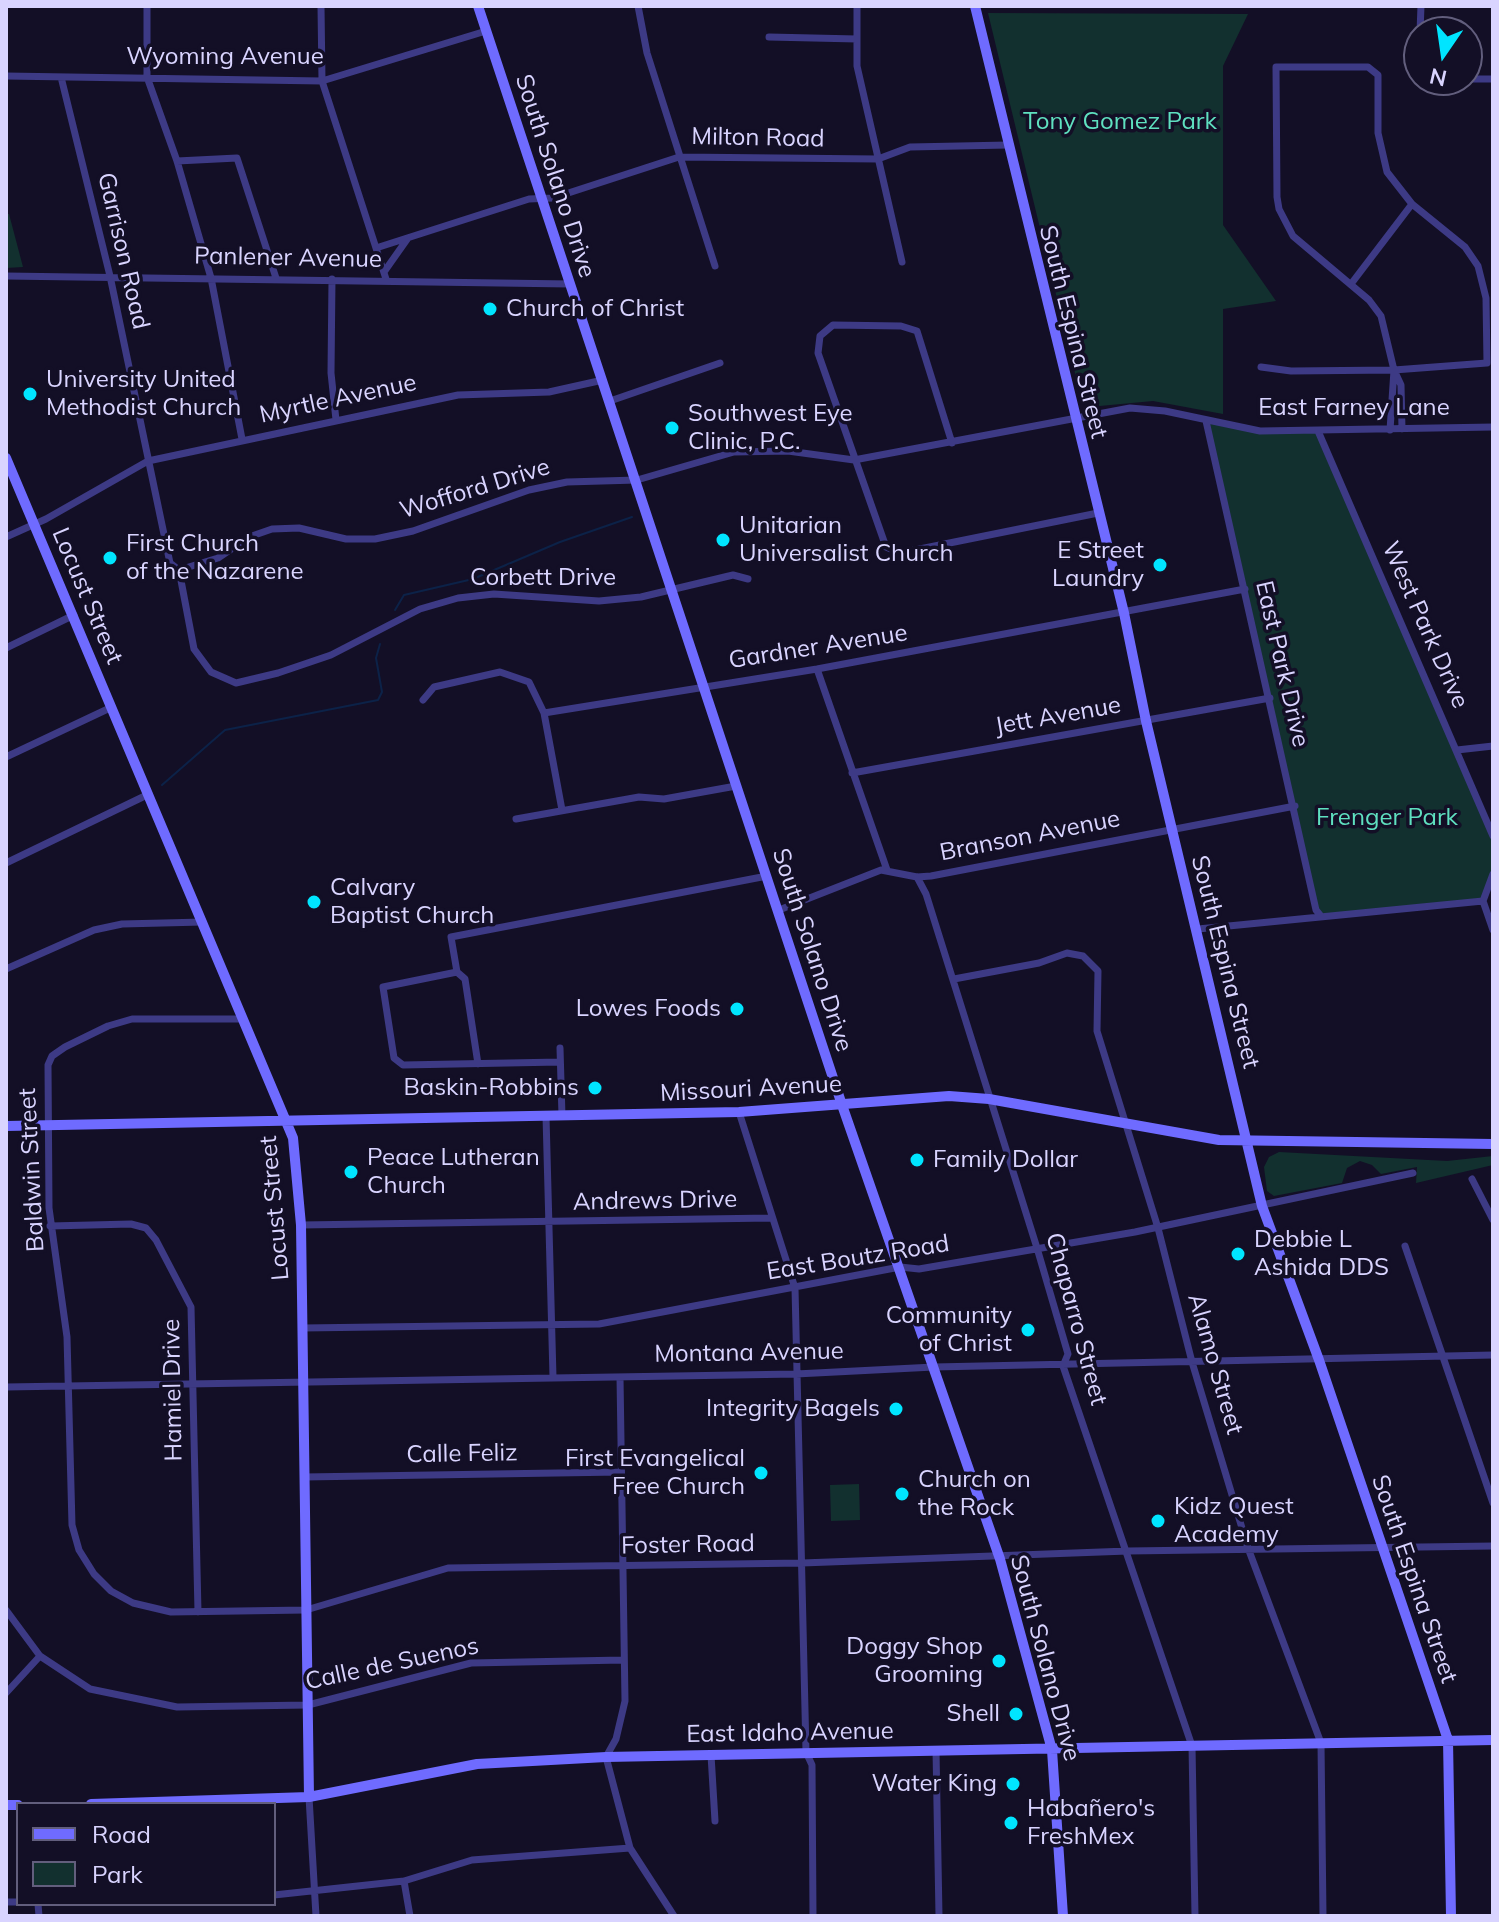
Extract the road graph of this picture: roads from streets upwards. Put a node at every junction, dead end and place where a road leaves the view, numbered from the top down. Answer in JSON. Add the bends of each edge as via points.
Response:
{"nodes":[{"id":1,"x":147,"y":6,"type":"edge"},
{"id":2,"x":321,"y":6,"type":"edge"},
{"id":3,"x":478,"y":6,"type":"edge"},
{"id":4,"x":638,"y":6,"type":"edge"},
{"id":5,"x":857,"y":6,"type":"edge"},
{"id":6,"x":975,"y":6,"type":"edge"},
{"id":7,"x":486,"y":31,"type":"junction"},
{"id":8,"x":769,"y":37,"type":"dead end"},
{"id":9,"x":857,"y":39,"type":"junction"},
{"id":10,"x":6,"y":76,"type":"edge"},
{"id":11,"x":61,"y":77,"type":"junction"},
{"id":12,"x":147,"y":77,"type":"junction"},
{"id":13,"x":322,"y":81,"type":"junction"},
{"id":14,"x":1008,"y":145,"type":"junction"},
{"id":15,"x":679,"y":157,"type":"junction"},
{"id":16,"x":878,"y":159,"type":"junction"},
{"id":17,"x":177,"y":161,"type":"junction"},
{"id":18,"x":542,"y":199,"type":"junction"},
{"id":19,"x":1412,"y":204,"type":"junction"},
{"id":20,"x":408,"y":238,"type":"junction"},
{"id":21,"x":376,"y":248,"type":"junction"},
{"id":22,"x":902,"y":262,"type":"dead end"},
{"id":23,"x":715,"y":266,"type":"dead end"},
{"id":24,"x":6,"y":276,"type":"edge"},
{"id":25,"x":110,"y":276,"type":"junction"},
{"id":26,"x":385,"y":276,"type":"junction"},
{"id":27,"x":211,"y":278,"type":"junction"},
{"id":28,"x":276,"y":278,"type":"junction"},
{"id":29,"x":332,"y":279,"type":"junction"},
{"id":30,"x":570,"y":284,"type":"junction"},
{"id":31,"x":1351,"y":284,"type":"junction"},
{"id":32,"x":720,"y":363,"type":"dead end"},
{"id":33,"x":1261,"y":367,"type":"dead end"},
{"id":34,"x":1394,"y":370,"type":"junction"},
{"id":35,"x":603,"y":380,"type":"junction"},
{"id":36,"x":610,"y":401,"type":"junction"},
{"id":37,"x":336,"y":420,"type":"junction"},
{"id":38,"x":1074,"y":421,"type":"junction"},
{"id":39,"x":1206,"y":421,"type":"junction"},
{"id":40,"x":1493,"y":427,"type":"edge"},
{"id":41,"x":1402,"y":429,"type":"junction"},
{"id":42,"x":1390,"y":430,"type":"junction"},
{"id":43,"x":1318,"y":431,"type":"junction"},
{"id":44,"x":242,"y":439,"type":"junction"},
{"id":45,"x":952,"y":443,"type":"junction"},
{"id":46,"x":6,"y":458,"type":"edge"},
{"id":47,"x":854,"y":460,"type":"junction"},
{"id":48,"x":148,"y":461,"type":"junction"},
{"id":49,"x":637,"y":480,"type":"junction"},
{"id":50,"x":1098,"y":513,"type":"junction"},
{"id":51,"x":35,"y":524,"type":"junction"},
{"id":52,"x":6,"y":537,"type":"edge"},
{"id":53,"x":179,"y":570,"type":"junction"},
{"id":54,"x":748,"y":579,"type":"dead end"},
{"id":55,"x":1245,"y":589,"type":"junction"},
{"id":56,"x":671,"y":590,"type":"junction"},
{"id":57,"x":1124,"y":613,"type":"junction"},
{"id":58,"x":74,"y":615,"type":"junction"},
{"id":59,"x":6,"y":648,"type":"edge"},
{"id":60,"x":817,"y":669,"type":"junction"},
{"id":61,"x":211,"y":672,"type":"joint"},
{"id":62,"x":706,"y":686,"type":"junction"},
{"id":63,"x":1270,"y":698,"type":"junction"},
{"id":64,"x":423,"y":700,"type":"dead end"},
{"id":65,"x":112,"y":707,"type":"junction"},
{"id":66,"x":544,"y":713,"type":"junction"},
{"id":67,"x":1146,"y":721,"type":"junction"},
{"id":68,"x":1493,"y":746,"type":"edge"},
{"id":69,"x":1457,"y":750,"type":"junction"},
{"id":70,"x":6,"y":757,"type":"edge"},
{"id":71,"x":852,"y":773,"type":"junction"},
{"id":72,"x":736,"y":786,"type":"junction"},
{"id":73,"x":149,"y":794,"type":"junction"},
{"id":74,"x":1295,"y":806,"type":"junction"},
{"id":75,"x":562,"y":810,"type":"junction"},
{"id":76,"x":516,"y":819,"type":"dead end"},
{"id":77,"x":1172,"y":829,"type":"junction"},
{"id":78,"x":1493,"y":836,"type":"edge"},
{"id":79,"x":6,"y":863,"type":"edge"},
{"id":80,"x":887,"y":870,"type":"junction"},
{"id":81,"x":1493,"y":874,"type":"edge"},
{"id":82,"x":767,"y":876,"type":"junction"},
{"id":83,"x":917,"y":877,"type":"junction"},
{"id":84,"x":1483,"y":901,"type":"junction"},
{"id":85,"x":779,"y":910,"type":"junction"},
{"id":86,"x":1320,"y":915,"type":"junction"},
{"id":87,"x":203,"y":922,"type":"junction"},
{"id":88,"x":1198,"y":929,"type":"junction"},
{"id":89,"x":1493,"y":930,"type":"edge"},
{"id":90,"x":6,"y":969,"type":"edge"},
{"id":91,"x":457,"y":972,"type":"junction"},
{"id":92,"x":954,"y":979,"type":"junction"},
{"id":93,"x":243,"y":1019,"type":"junction"},
{"id":94,"x":560,"y":1048,"type":"dead end"},
{"id":95,"x":560,"y":1062,"type":"junction"},
{"id":96,"x":478,"y":1064,"type":"junction"},
{"id":97,"x":989,"y":1099,"type":"junction"},
{"id":98,"x":842,"y":1105,"type":"junction"},
{"id":99,"x":739,"y":1112,"type":"junction"},
{"id":100,"x":546,"y":1116,"type":"junction"},
{"id":101,"x":562,"y":1116,"type":"junction"},
{"id":102,"x":288,"y":1122,"type":"junction"},
{"id":103,"x":1126,"y":1125,"type":"junction"},
{"id":104,"x":6,"y":1126,"type":"edge"},
{"id":105,"x":48,"y":1126,"type":"junction"},
{"id":106,"x":1248,"y":1141,"type":"junction"},
{"id":107,"x":1493,"y":1144,"type":"edge"},
{"id":108,"x":1413,"y":1173,"type":"dead end"},
{"id":109,"x":1472,"y":1179,"type":"dead end"},
{"id":110,"x":1262,"y":1206,"type":"junction"},
{"id":111,"x":771,"y":1218,"type":"junction"},
{"id":112,"x":1493,"y":1220,"type":"edge"},
{"id":113,"x":549,"y":1223,"type":"junction"},
{"id":114,"x":301,"y":1225,"type":"junction"},
{"id":115,"x":50,"y":1226,"type":"junction"},
{"id":116,"x":1158,"y":1228,"type":"junction"},
{"id":117,"x":1405,"y":1246,"type":"dead end"},
{"id":118,"x":1037,"y":1248,"type":"junction"},
{"id":119,"x":900,"y":1267,"type":"junction"},
{"id":120,"x":795,"y":1288,"type":"junction"},
{"id":121,"x":550,"y":1325,"type":"junction"},
{"id":122,"x":303,"y":1328,"type":"junction"},
{"id":123,"x":1493,"y":1355,"type":"edge"},
{"id":124,"x":1444,"y":1356,"type":"junction"},
{"id":125,"x":1319,"y":1360,"type":"junction"},
{"id":126,"x":1192,"y":1362,"type":"junction"},
{"id":127,"x":1063,"y":1366,"type":"junction"},
{"id":128,"x":934,"y":1367,"type":"junction"},
{"id":129,"x":796,"y":1374,"type":"junction"},
{"id":130,"x":553,"y":1377,"type":"junction"},
{"id":131,"x":620,"y":1377,"type":"junction"},
{"id":132,"x":302,"y":1383,"type":"junction"},
{"id":133,"x":193,"y":1384,"type":"junction"},
{"id":134,"x":6,"y":1387,"type":"edge"},
{"id":135,"x":68,"y":1387,"type":"junction"},
{"id":136,"x":620,"y":1472,"type":"junction"},
{"id":137,"x":304,"y":1477,"type":"junction"},
{"id":138,"x":1493,"y":1503,"type":"edge"},
{"id":139,"x":1493,"y":1546,"type":"edge"},
{"id":140,"x":1248,"y":1548,"type":"junction"},
{"id":141,"x":1380,"y":1548,"type":"junction"},
{"id":142,"x":1128,"y":1551,"type":"junction"},
{"id":143,"x":1000,"y":1559,"type":"junction"},
{"id":144,"x":802,"y":1563,"type":"junction"},
{"id":145,"x":621,"y":1566,"type":"junction"},
{"id":146,"x":6,"y":1610,"type":"edge"},
{"id":147,"x":306,"y":1610,"type":"junction"},
{"id":148,"x":198,"y":1612,"type":"junction"},
{"id":149,"x":40,"y":1656,"type":"junction"},
{"id":150,"x":623,"y":1660,"type":"junction"},
{"id":151,"x":6,"y":1693,"type":"edge"},
{"id":152,"x":308,"y":1705,"type":"junction"},
{"id":153,"x":1448,"y":1740,"type":"junction"},
{"id":154,"x":1493,"y":1740,"type":"edge"},
{"id":155,"x":1321,"y":1743,"type":"junction"},
{"id":156,"x":1192,"y":1746,"type":"junction"},
{"id":157,"x":936,"y":1750,"type":"junction"},
{"id":158,"x":1052,"y":1750,"type":"junction"},
{"id":159,"x":806,"y":1752,"type":"junction"},
{"id":160,"x":711,"y":1755,"type":"junction"},
{"id":161,"x":606,"y":1757,"type":"junction"},
{"id":162,"x":309,"y":1797,"type":"junction"},
{"id":163,"x":153,"y":1802,"type":"edge"},
{"id":164,"x":715,"y":1821,"type":"dead end"},
{"id":165,"x":630,"y":1848,"type":"junction"},
{"id":166,"x":404,"y":1881,"type":"junction"},
{"id":167,"x":312,"y":1894,"type":"junction"},
{"id":168,"x":276,"y":1895,"type":"edge"},
{"id":169,"x":316,"y":1916,"type":"edge"},
{"id":170,"x":410,"y":1916,"type":"edge"},
{"id":171,"x":674,"y":1916,"type":"edge"},
{"id":172,"x":813,"y":1916,"type":"edge"},
{"id":173,"x":939,"y":1916,"type":"edge"},
{"id":174,"x":1063,"y":1916,"type":"edge"},
{"id":175,"x":1195,"y":1916,"type":"edge"},
{"id":176,"x":1323,"y":1916,"type":"edge"},
{"id":177,"x":1451,"y":1916,"type":"edge"}],
"edges":[{"from":1,"to":12,"type":"street"},
{"from":2,"to":13,"type":"street"},
{"from":3,"to":7,"type":"street","name":"South Solano Drive"},
{"from":4,"to":15,"type":"street"},
{"from":5,"to":9,"type":"street"},
{"from":6,"to":14,"type":"street","name":"South Espina Street"},
{"from":7,"to":13,"type":"street","name":"Wyoming Avenue"},
{"from":7,"to":18,"type":"street","name":"South Solano Drive"},
{"from":8,"to":9,"type":"street"},
{"from":9,"to":16,"type":"street","via":[[857,66]]},
{"from":10,"to":11,"type":"street","name":"Wyoming Avenue"},
{"from":11,"to":12,"type":"street","name":"Wyoming Avenue"},
{"from":11,"to":25,"type":"street","name":"Garrison Road"},
{"from":12,"to":13,"type":"street","name":"Wyoming Avenue"},
{"from":12,"to":17,"type":"street"},
{"from":13,"to":21,"type":"street"},
{"from":14,"to":16,"type":"street","name":"Milton Road","via":[[910,147]]},
{"from":14,"to":38,"type":"street","name":"South Espina Street"},
{"from":15,"to":16,"type":"street","name":"Milton Road"},
{"from":15,"to":18,"type":"street","name":"Milton Road"},
{"from":15,"to":23,"type":"street"},
{"from":16,"to":22,"type":"street"},
{"from":17,"to":27,"type":"street"},
{"from":17,"to":28,"type":"street","via":[[237,158]]},
{"from":18,"to":20,"type":"street","name":"Milton Road"},
{"from":18,"to":30,"type":"street","name":"South Solano Drive"},
{"from":19,"to":31,"type":"street"},
{"from":19,"to":31,"type":"street","via":[[1391,181],[1381,157],[1378,75],[1368,67],[1276,67],[1279,209],[1293,236]]},
{"from":19,"to":34,"type":"street","via":[[1455,237],[1478,266],[1486,298],[1487,363]]},
{"from":20,"to":21,"type":"street","name":"Milton Road"},
{"from":20,"to":26,"type":"street"},
{"from":21,"to":26,"type":"street"},
{"from":24,"to":25,"type":"street","name":"Panlener Avenue"},
{"from":25,"to":27,"type":"street","name":"Panlener Avenue"},
{"from":25,"to":48,"type":"street","name":"Garrison Road"},
{"from":26,"to":29,"type":"street","name":"Panlener Avenue"},
{"from":26,"to":30,"type":"street","name":"Panlener Avenue"},
{"from":27,"to":28,"type":"street","name":"Panlener Avenue"},
{"from":27,"to":44,"type":"street"},
{"from":28,"to":29,"type":"street","name":"Panlener Avenue"},
{"from":29,"to":37,"type":"street"},
{"from":30,"to":35,"type":"street","name":"South Solano Drive"},
{"from":31,"to":34,"type":"street","via":[[1381,316]]},
{"from":32,"to":36,"type":"street"},
{"from":33,"to":34,"type":"street"},
{"from":34,"to":41,"type":"street","via":[[1401,385]]},
{"from":34,"to":42,"type":"street"},
{"from":35,"to":36,"type":"street","name":"South Solano Drive"},
{"from":35,"to":37,"type":"street","name":"Myrtle Avenue","via":[[549,392],[458,395]]},
{"from":36,"to":49,"type":"street","name":"South Solano Drive"},
{"from":37,"to":44,"type":"street","name":"Myrtle Avenue"},
{"from":38,"to":39,"type":"street","name":"East Farney Lane","via":[[1130,408]]},
{"from":38,"to":45,"type":"street","name":"Wofford Drive"},
{"from":38,"to":50,"type":"street","name":"South Espina Street"},
{"from":39,"to":43,"type":"street","name":"East Farney Lane","via":[[1260,431]]},
{"from":39,"to":55,"type":"street","name":"East Park Drive"},
{"from":40,"to":41,"type":"street","name":"East Farney Lane"},
{"from":41,"to":42,"type":"street","name":"East Farney Lane"},
{"from":42,"to":43,"type":"street","name":"East Farney Lane"},
{"from":43,"to":69,"type":"street","name":"West Park Drive"},
{"from":44,"to":48,"type":"street","name":"Myrtle Avenue"},
{"from":45,"to":47,"type":"street","name":"Wofford Drive"},
{"from":45,"to":47,"type":"street","via":[[917,331],[833,325],[820,336],[818,353]]},
{"from":46,"to":51,"type":"street","name":"Locust Street"},
{"from":47,"to":49,"type":"street","name":"Wofford Drive","via":[[788,451],[734,452]]},
{"from":47,"to":50,"type":"street","via":[[879,535],[886,547],[900,553]]},
{"from":48,"to":51,"type":"street","name":"Myrtle Avenue"},
{"from":48,"to":53,"type":"street","name":"Garrison Road","via":[[170,563]]},
{"from":49,"to":53,"type":"street","name":"Wofford Drive","via":[[567,482],[529,490],[375,539],[272,529],[218,558]]},
{"from":49,"to":56,"type":"street","name":"South Solano Drive"},
{"from":50,"to":57,"type":"street","name":"South Espina Street"},
{"from":51,"to":52,"type":"street","name":"Myrtle Avenue"},
{"from":51,"to":58,"type":"street","name":"Locust Street"},
{"from":53,"to":61,"type":"street","name":"Garrison Road","via":[[194,649]]},
{"from":54,"to":56,"type":"street","name":"Corbett Drive","via":[[733,575]]},
{"from":55,"to":57,"type":"street","name":"Gardner Avenue"},
{"from":55,"to":63,"type":"street","name":"East Park Drive"},
{"from":56,"to":61,"type":"street","name":"Corbett Drive","via":[[599,601],[494,594],[458,598],[420,609],[331,655],[278,673],[236,683]]},
{"from":56,"to":62,"type":"street","name":"South Solano Drive"},
{"from":57,"to":60,"type":"street","name":"Gardner Avenue"},
{"from":57,"to":67,"type":"street","name":"South Espina Street"},
{"from":58,"to":59,"type":"street"},
{"from":58,"to":65,"type":"street","name":"Locust Street"},
{"from":60,"to":62,"type":"street","name":"Gardner Avenue"},
{"from":60,"to":71,"type":"street"},
{"from":62,"to":66,"type":"street","name":"Gardner Avenue"},
{"from":62,"to":72,"type":"street","name":"South Solano Drive"},
{"from":63,"to":67,"type":"street","name":"Jett Avenue"},
{"from":63,"to":74,"type":"street","name":"East Park Drive"},
{"from":64,"to":66,"type":"street","via":[[434,687],[500,672],[529,682]]},
{"from":65,"to":70,"type":"street"},
{"from":65,"to":73,"type":"street","name":"Locust Street"},
{"from":66,"to":75,"type":"street"},
{"from":67,"to":71,"type":"street","name":"Jett Avenue"},
{"from":67,"to":77,"type":"street","name":"South Espina Street"},
{"from":68,"to":69,"type":"street"},
{"from":69,"to":78,"type":"street","name":"West Park Drive"},
{"from":71,"to":80,"type":"street"},
{"from":72,"to":75,"type":"street"},
{"from":72,"to":82,"type":"street","name":"South Solano Drive"},
{"from":73,"to":79,"type":"street"},
{"from":73,"to":87,"type":"street","name":"Locust Street"},
{"from":74,"to":77,"type":"street","name":"Branson Avenue"},
{"from":74,"to":86,"type":"street","name":"East Park Drive"},
{"from":75,"to":76,"type":"street"},
{"from":77,"to":83,"type":"street","name":"Branson Avenue"},
{"from":77,"to":88,"type":"street","name":"South Espina Street"},
{"from":80,"to":83,"type":"street","name":"Branson Avenue"},
{"from":80,"to":85,"type":"street"},
{"from":81,"to":84,"type":"street"},
{"from":82,"to":85,"type":"street","name":"South Solano Drive"},
{"from":82,"to":91,"type":"street","via":[[451,937]]},
{"from":83,"to":92,"type":"street","name":"Chaparro Street"},
{"from":84,"to":86,"type":"street"},
{"from":84,"to":89,"type":"street"},
{"from":85,"to":98,"type":"street","name":"South Solano Drive"},
{"from":86,"to":88,"type":"street"},
{"from":87,"to":90,"type":"street","via":[[94,930]]},
{"from":87,"to":93,"type":"street","name":"Locust Street"},
{"from":88,"to":106,"type":"street","name":"South Espina Street"},
{"from":91,"to":96,"type":"street","via":[[465,979]]},
{"from":91,"to":96,"type":"street","via":[[383,987],[394,1058],[403,1065]]},
{"from":92,"to":97,"type":"street","name":"Chaparro Street"},
{"from":92,"to":103,"type":"street","name":"Alamo Street","via":[[1067,953],[1088,959],[1100,978],[1097,1031]]},
{"from":93,"to":102,"type":"street","name":"Locust Street"},
{"from":93,"to":105,"type":"street","name":"Baldwin Street","via":[[132,1019],[60,1049],[47,1070]]},
{"from":94,"to":95,"type":"street"},
{"from":95,"to":96,"type":"street"},
{"from":95,"to":101,"type":"street"},
{"from":97,"to":98,"type":"street","name":"Missouri Avenue","via":[[917,1096]]},
{"from":97,"to":103,"type":"street","name":"Missouri Avenue"},
{"from":97,"to":118,"type":"street","name":"Chaparro Street"},
{"from":98,"to":99,"type":"street","name":"Missouri Avenue"},
{"from":98,"to":119,"type":"street","name":"South Solano Drive"},
{"from":99,"to":101,"type":"street","name":"Missouri Avenue"},
{"from":99,"to":111,"type":"street"},
{"from":100,"to":101,"type":"street","name":"Missouri Avenue"},
{"from":100,"to":102,"type":"street","name":"Missouri Avenue"},
{"from":100,"to":113,"type":"street"},
{"from":102,"to":105,"type":"street","name":"Missouri Avenue"},
{"from":102,"to":114,"type":"street","name":"Locust Street"},
{"from":103,"to":106,"type":"street","name":"Missouri Avenue"},
{"from":103,"to":116,"type":"street","name":"Alamo Street"},
{"from":104,"to":105,"type":"street","name":"Missouri Avenue"},
{"from":105,"to":115,"type":"street","name":"Baldwin Street"},
{"from":106,"to":107,"type":"street","name":"Missouri Avenue"},
{"from":106,"to":110,"type":"street","name":"South Espina Street"},
{"from":108,"to":110,"type":"street","name":"East Boutz Road"},
{"from":109,"to":112,"type":"street"},
{"from":110,"to":116,"type":"street","name":"East Boutz Road"},
{"from":110,"to":125,"type":"street","name":"South Espina Street"},
{"from":111,"to":113,"type":"street","name":"Andrews Drive"},
{"from":111,"to":120,"type":"street"},
{"from":113,"to":114,"type":"street","name":"Andrews Drive"},
{"from":113,"to":121,"type":"street"},
{"from":114,"to":122,"type":"street","name":"Locust Street"},
{"from":115,"to":133,"type":"street","name":"Hamiel Drive","via":[[136,1225],[153,1235],[191,1307]]},
{"from":115,"to":135,"type":"street","name":"Baldwin Street","via":[[67,1329]]},
{"from":116,"to":118,"type":"street","name":"East Boutz Road"},
{"from":116,"to":126,"type":"street","name":"Alamo Street"},
{"from":117,"to":124,"type":"street"},
{"from":118,"to":119,"type":"street","name":"East Boutz Road","via":[[919,1269]]},
{"from":118,"to":127,"type":"street","name":"Chaparro Street","via":[[1068,1354]]},
{"from":119,"to":120,"type":"street","name":"East Boutz Road"},
{"from":119,"to":128,"type":"street","name":"South Solano Drive"},
{"from":120,"to":121,"type":"street","name":"East Boutz Road","via":[[599,1324]]},
{"from":120,"to":129,"type":"street"},
{"from":121,"to":122,"type":"street","name":"East Boutz Road"},
{"from":121,"to":130,"type":"street"},
{"from":122,"to":132,"type":"street","name":"Locust Street"},
{"from":123,"to":124,"type":"street","name":"Montana Avenue"},
{"from":124,"to":125,"type":"street","name":"Montana Avenue"},
{"from":124,"to":138,"type":"street"},
{"from":125,"to":126,"type":"street","name":"Montana Avenue"},
{"from":125,"to":141,"type":"street","name":"South Espina Street"},
{"from":126,"to":127,"type":"street","name":"Montana Avenue"},
{"from":126,"to":140,"type":"street","name":"Alamo Street"},
{"from":127,"to":128,"type":"street","name":"Montana Avenue"},
{"from":127,"to":142,"type":"street","name":"Chaparro Street"},
{"from":128,"to":129,"type":"street","name":"Montana Avenue"},
{"from":128,"to":143,"type":"street","name":"South Solano Drive"},
{"from":129,"to":131,"type":"street","name":"Montana Avenue"},
{"from":129,"to":144,"type":"street"},
{"from":130,"to":131,"type":"street","name":"Montana Avenue"},
{"from":130,"to":132,"type":"street","name":"Montana Avenue"},
{"from":131,"to":136,"type":"street"},
{"from":132,"to":133,"type":"street","name":"Montana Avenue"},
{"from":132,"to":137,"type":"street","name":"Locust Street"},
{"from":133,"to":135,"type":"street","name":"Montana Avenue"},
{"from":133,"to":148,"type":"street","name":"Hamiel Drive"},
{"from":134,"to":135,"type":"street","name":"Montana Avenue"},
{"from":135,"to":148,"type":"street","name":"Foster Road","via":[[72,1525],[86,1562],[111,1591],[133,1603],[164,1612]]},
{"from":136,"to":137,"type":"street","name":"Calle Feliz"},
{"from":136,"to":145,"type":"street"},
{"from":137,"to":147,"type":"street","name":"Locust Street"},
{"from":139,"to":141,"type":"street","name":"Foster Road"},
{"from":140,"to":141,"type":"street","name":"Foster Road"},
{"from":140,"to":142,"type":"street","name":"Foster Road"},
{"from":140,"to":155,"type":"street","name":"Alamo Street"},
{"from":141,"to":153,"type":"street","name":"South Espina Street"},
{"from":142,"to":143,"type":"street","name":"Foster Road"},
{"from":142,"to":156,"type":"street","name":"Chaparro Street"},
{"from":143,"to":144,"type":"street","name":"Foster Road"},
{"from":143,"to":158,"type":"street","name":"South Solano Drive"},
{"from":144,"to":145,"type":"street","name":"Foster Road"},
{"from":144,"to":159,"type":"street"},
{"from":145,"to":147,"type":"street","name":"Foster Road","via":[[448,1568]]},
{"from":145,"to":150,"type":"street"},
{"from":146,"to":149,"type":"street"},
{"from":147,"to":148,"type":"street","name":"Foster Road"},
{"from":147,"to":152,"type":"street","name":"Locust Street"},
{"from":149,"to":151,"type":"street"},
{"from":149,"to":152,"type":"street","name":"Calle de Suenos","via":[[90,1689],[177,1707]]},
{"from":150,"to":152,"type":"street","name":"Calle de Suenos","via":[[471,1663]]},
{"from":150,"to":161,"type":"street","via":[[625,1701]]},
{"from":152,"to":162,"type":"street","name":"Locust Street"},
{"from":153,"to":154,"type":"street","name":"East Idaho Avenue"},
{"from":153,"to":155,"type":"street","name":"East Idaho Avenue"},
{"from":153,"to":177,"type":"street","name":"South Espina Street"},
{"from":155,"to":156,"type":"street","name":"East Idaho Avenue"},
{"from":155,"to":176,"type":"street","name":"Alamo Street"},
{"from":156,"to":158,"type":"street","name":"East Idaho Avenue"},
{"from":156,"to":175,"type":"street","name":"Chaparro Street"},
{"from":157,"to":158,"type":"street","name":"East Idaho Avenue"},
{"from":157,"to":159,"type":"street","name":"East Idaho Avenue"},
{"from":157,"to":173,"type":"street"},
{"from":158,"to":174,"type":"street","name":"South Solano Drive"},
{"from":159,"to":160,"type":"street","name":"East Idaho Avenue"},
{"from":159,"to":172,"type":"street","via":[[812,1765]]},
{"from":160,"to":161,"type":"street","name":"East Idaho Avenue"},
{"from":160,"to":164,"type":"street"},
{"from":161,"to":162,"type":"street","name":"East Idaho Avenue","via":[[477,1764]]},
{"from":161,"to":165,"type":"street"},
{"from":162,"to":163,"type":"street","name":"East Idaho Avenue"},
{"from":162,"to":167,"type":"street","name":"Locust Street"},
{"from":165,"to":166,"type":"street","via":[[472,1860]]},
{"from":165,"to":171,"type":"street"},
{"from":166,"to":167,"type":"street"},
{"from":166,"to":170,"type":"street"},
{"from":167,"to":168,"type":"street"},
{"from":167,"to":169,"type":"street","name":"Locust Street"}]}
